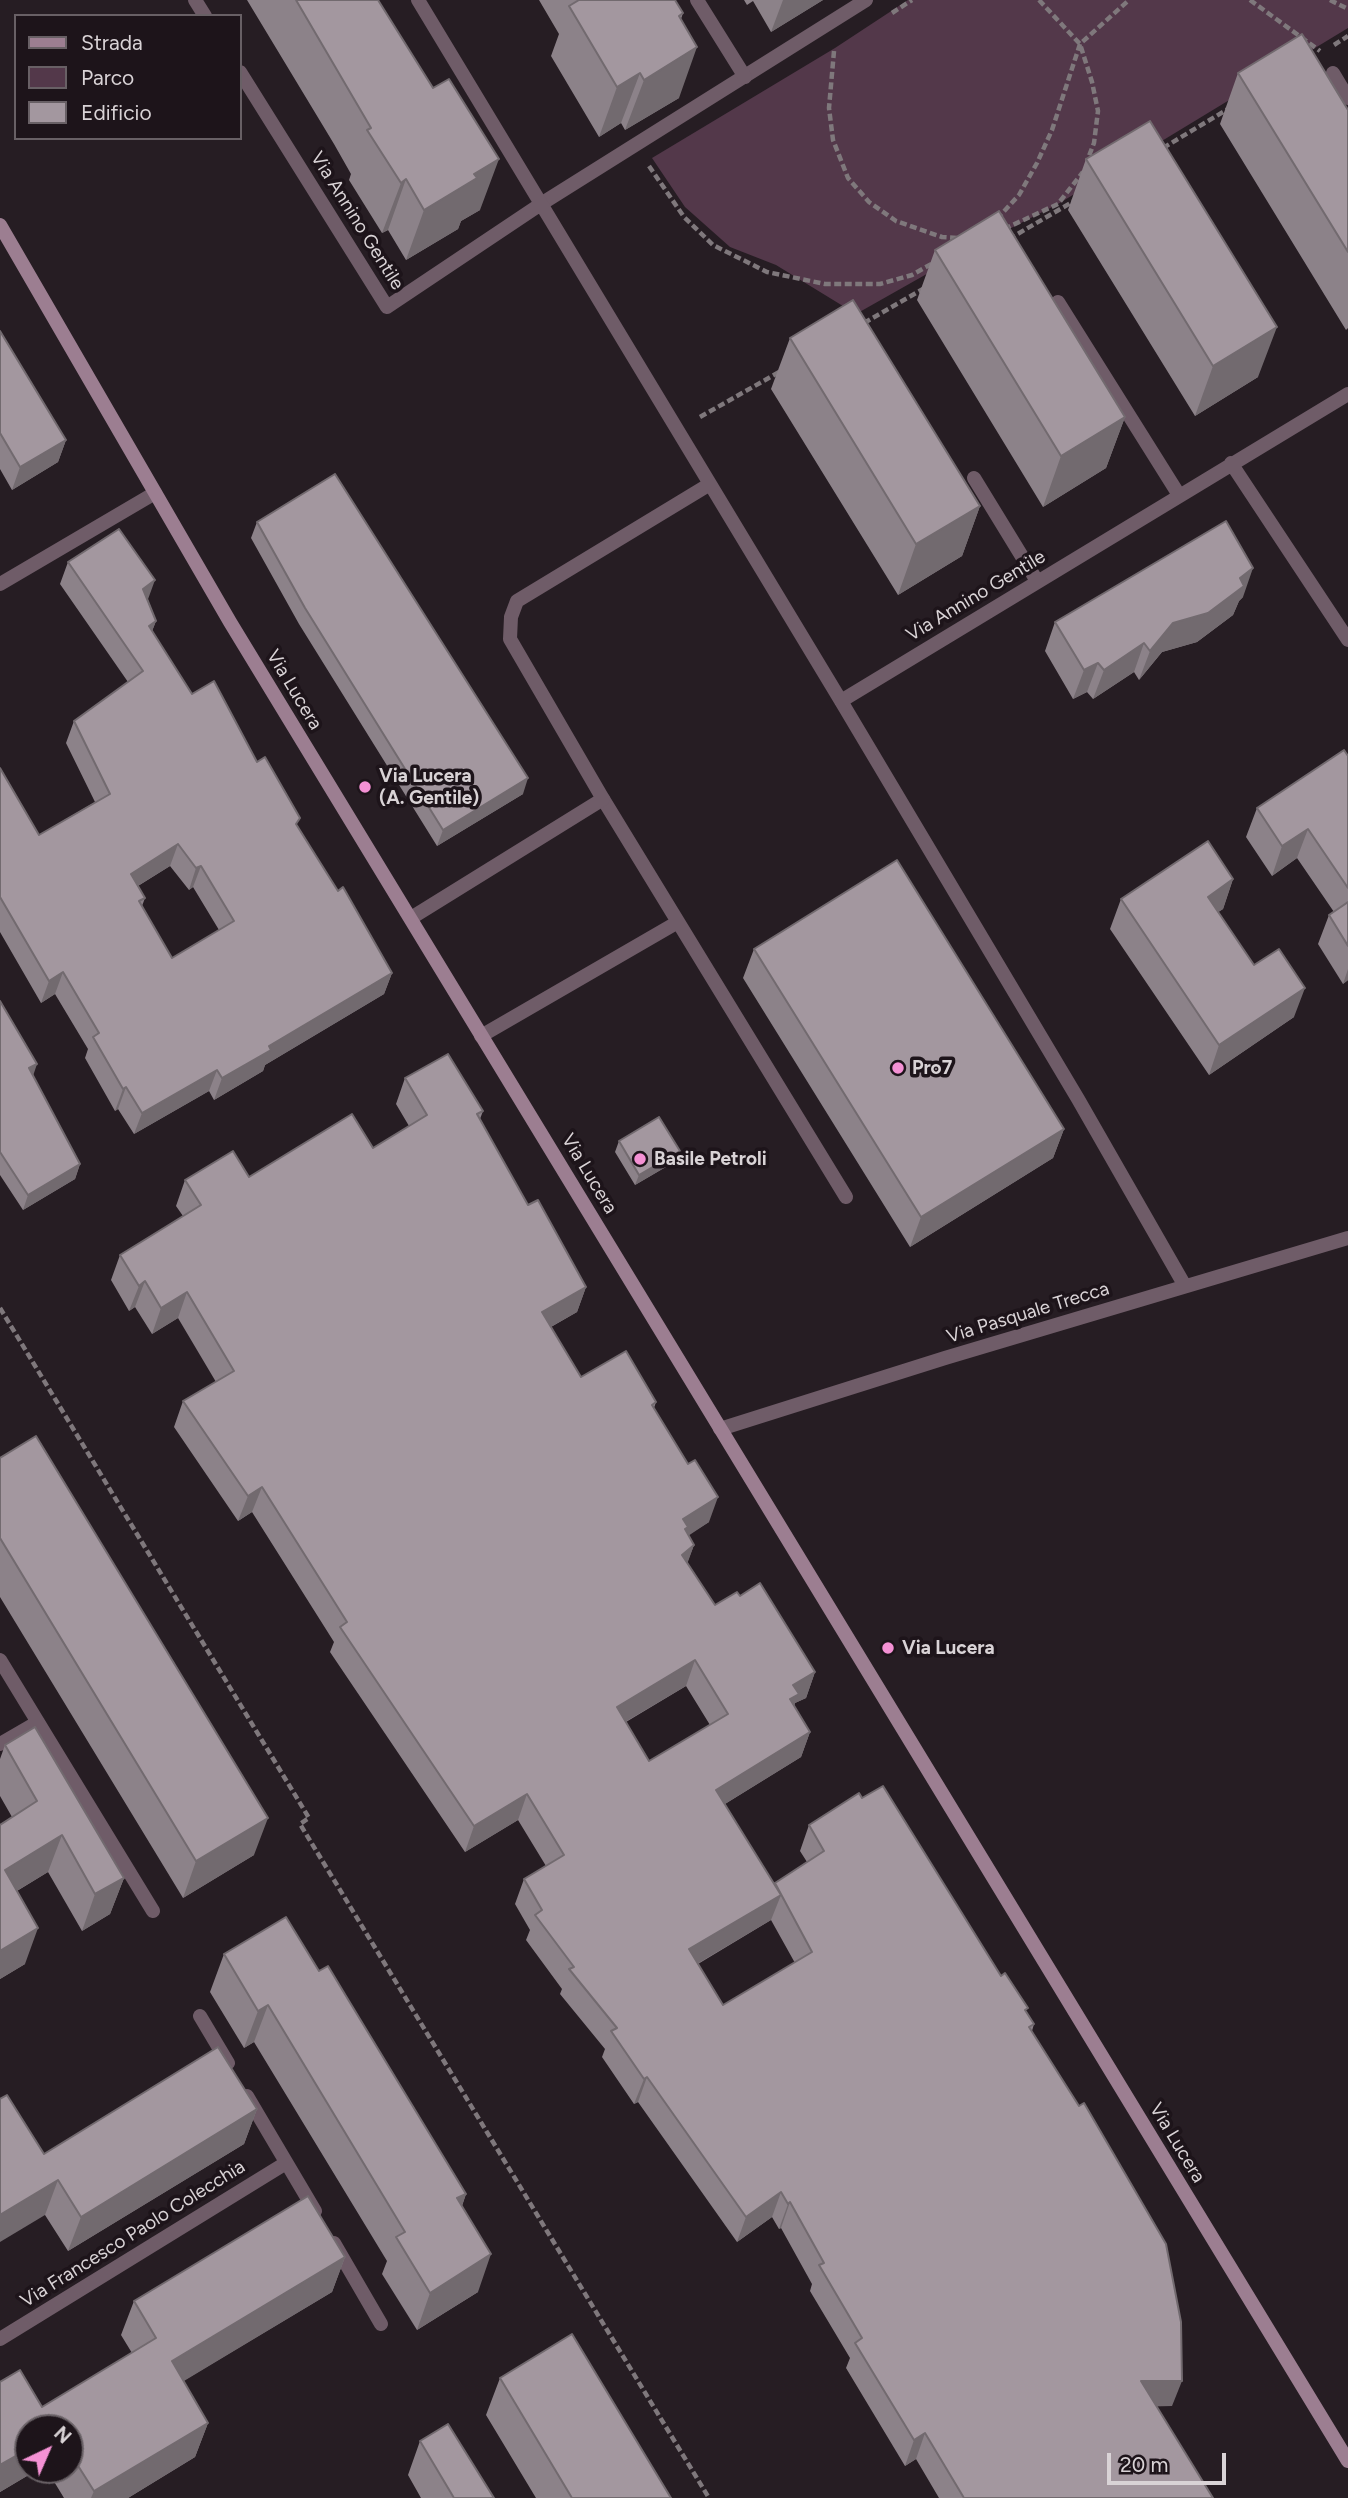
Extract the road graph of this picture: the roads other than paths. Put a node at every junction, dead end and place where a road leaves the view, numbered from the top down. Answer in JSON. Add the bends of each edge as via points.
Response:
{"nodes":[{"id":1,"x":418,"y":0,"type":"edge"},
{"id":2,"x":697,"y":0,"type":"edge"},
{"id":3,"x":866,"y":0,"type":"edge"},
{"id":4,"x":1333,"y":73,"type":"dead end"},
{"id":5,"x":242,"y":75,"type":"edge"},
{"id":6,"x":745,"y":77,"type":"junction"},
{"id":7,"x":1348,"y":99,"type":"edge"},
{"id":8,"x":541,"y":204,"type":"junction"},
{"id":9,"x":0,"y":225,"type":"edge"},
{"id":10,"x":1058,"y":302,"type":"edge"},
{"id":11,"x":1348,"y":394,"type":"edge"},
{"id":12,"x":1231,"y":463,"type":"junction"},
{"id":13,"x":974,"y":478,"type":"dead end"},
{"id":14,"x":709,"y":484,"type":"junction"},
{"id":15,"x":155,"y":493,"type":"junction"},
{"id":16,"x":1179,"y":495,"type":"junction"},
{"id":17,"x":1037,"y":581,"type":"junction"},
{"id":18,"x":0,"y":584,"type":"edge"},
{"id":19,"x":1348,"y":640,"type":"edge"},
{"id":20,"x":841,"y":701,"type":"junction"},
{"id":21,"x":603,"y":799,"type":"junction"},
{"id":22,"x":411,"y":918,"type":"junction"},
{"id":23,"x":678,"y":922,"type":"junction"},
{"id":24,"x":481,"y":1036,"type":"junction"},
{"id":25,"x":846,"y":1197,"type":"dead end"},
{"id":26,"x":1348,"y":1238,"type":"edge"},
{"id":27,"x":1185,"y":1286,"type":"junction"},
{"id":28,"x":720,"y":1429,"type":"junction"},
{"id":29,"x":0,"y":1660,"type":"edge"},
{"id":30,"x":38,"y":1722,"type":"junction"},
{"id":31,"x":0,"y":1745,"type":"edge"},
{"id":32,"x":153,"y":1911,"type":"dead end"},
{"id":33,"x":200,"y":2016,"type":"dead end"},
{"id":34,"x":286,"y":2163,"type":"junction"},
{"id":35,"x":381,"y":2324,"type":"dead end"},
{"id":36,"x":0,"y":2339,"type":"edge"},
{"id":37,"x":1348,"y":2461,"type":"edge"}],
"edges":[{"from":1,"to":8,"type":"street"},
{"from":2,"to":6,"type":"street"},
{"from":3,"to":6,"type":"street","name":"Via Annino Gentile"},
{"from":4,"to":7,"type":"street"},
{"from":5,"to":8,"type":"street","name":"Via Annino Gentile","via":[[387,307]]},
{"from":6,"to":8,"type":"street","name":"Via Annino Gentile"},
{"from":8,"to":14,"type":"street"},
{"from":9,"to":15,"type":"main road","name":"Via Lucera"},
{"from":10,"to":16,"type":"street"},
{"from":11,"to":12,"type":"street","name":"Via Annino Gentile"},
{"from":12,"to":16,"type":"street","name":"Via Annino Gentile"},
{"from":12,"to":19,"type":"street"},
{"from":13,"to":17,"type":"street"},
{"from":14,"to":20,"type":"street"},
{"from":14,"to":21,"type":"street","via":[[517,601],[511,617],[510,639]]},
{"from":15,"to":18,"type":"street"},
{"from":15,"to":22,"type":"main road","name":"Via Lucera"},
{"from":16,"to":17,"type":"street","name":"Via Annino Gentile"},
{"from":17,"to":20,"type":"street","name":"Via Annino Gentile"},
{"from":20,"to":27,"type":"street"},
{"from":21,"to":22,"type":"street"},
{"from":21,"to":23,"type":"street"},
{"from":22,"to":24,"type":"main road","name":"Via Lucera"},
{"from":23,"to":24,"type":"street"},
{"from":23,"to":25,"type":"street"},
{"from":24,"to":28,"type":"main road","name":"Via Lucera"},
{"from":26,"to":27,"type":"street","name":"Via Pasquale Trecca"},
{"from":27,"to":28,"type":"street","name":"Via Pasquale Trecca"},
{"from":28,"to":37,"type":"main road","name":"Via Lucera"},
{"from":29,"to":30,"type":"street"},
{"from":30,"to":31,"type":"street"},
{"from":30,"to":32,"type":"street"},
{"from":33,"to":34,"type":"street"},
{"from":34,"to":35,"type":"street"},
{"from":34,"to":36,"type":"street","name":"Via Francesco Paolo Colecchia"}]}
